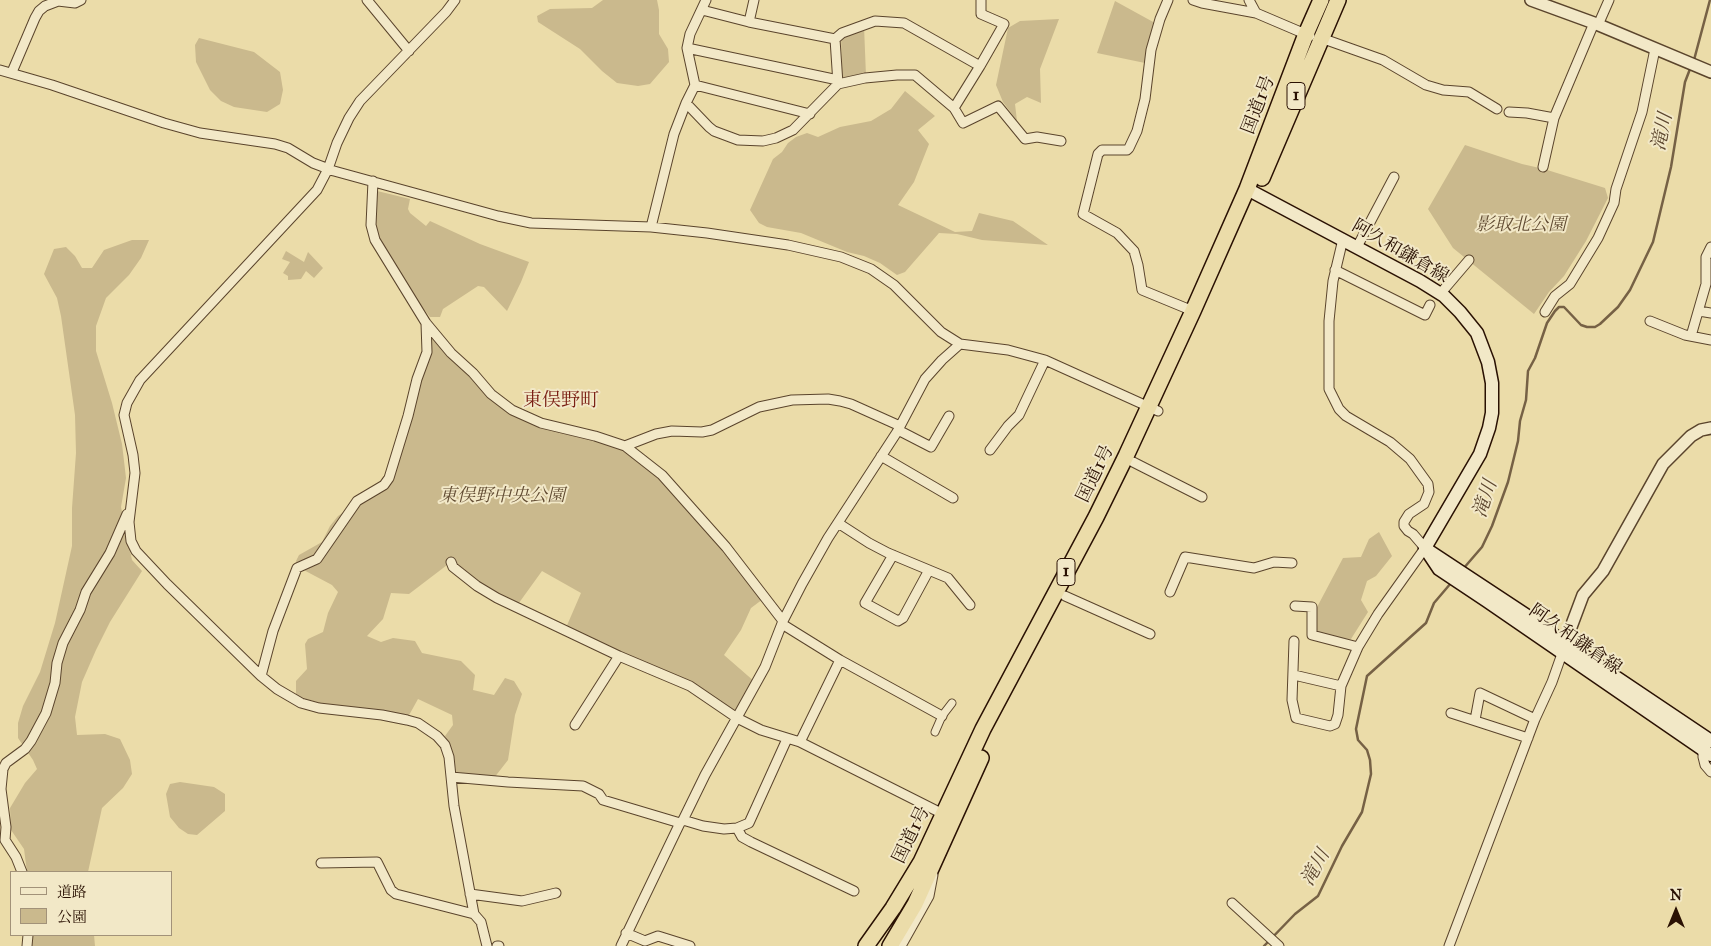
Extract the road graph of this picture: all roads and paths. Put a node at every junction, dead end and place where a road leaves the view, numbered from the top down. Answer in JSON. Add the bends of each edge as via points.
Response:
{"nodes":[{"id":1,"x":81,"y":0,"type":"edge"},
{"id":2,"x":367,"y":0,"type":"edge"},
{"id":3,"x":455,"y":0,"type":"edge"},
{"id":4,"x":706,"y":0,"type":"edge"},
{"id":5,"x":754,"y":0,"type":"edge"},
{"id":6,"x":981,"y":0,"type":"edge"},
{"id":7,"x":1168,"y":0,"type":"edge"},
{"id":8,"x":1194,"y":0,"type":"edge"},
{"id":9,"x":1249,"y":0,"type":"edge"},
{"id":10,"x":1321,"y":0,"type":"edge"},
{"id":11,"x":1338,"y":0,"type":"edge"},
{"id":12,"x":1531,"y":0,"type":"edge"},
{"id":13,"x":1609,"y":0,"type":"edge"},
{"id":14,"x":702,"y":10,"type":"junction"},
{"id":15,"x":1256,"y":13,"type":"junction"},
{"id":16,"x":749,"y":22,"type":"junction"},
{"id":17,"x":1596,"y":24,"type":"junction"},
{"id":18,"x":1316,"y":38,"type":"junction"},
{"id":19,"x":835,"y":39,"type":"junction"},
{"id":20,"x":688,"y":48,"type":"junction"},
{"id":21,"x":1655,"y":49,"type":"junction"},
{"id":22,"x":409,"y":51,"type":"junction"},
{"id":23,"x":980,"y":66,"type":"junction"},
{"id":24,"x":0,"y":70,"type":"edge"},
{"id":25,"x":12,"y":72,"type":"junction"},
{"id":26,"x":1711,"y":72,"type":"edge"},
{"id":27,"x":838,"y":82,"type":"junction"},
{"id":28,"x":695,"y":85,"type":"junction"},
{"id":29,"x":686,"y":103,"type":"junction"},
{"id":30,"x":954,"y":108,"type":"junction"},
{"id":31,"x":1497,"y":109,"type":"dead end"},
{"id":32,"x":1509,"y":112,"type":"dead end"},
{"id":33,"x":810,"y":114,"type":"junction"},
{"id":34,"x":1554,"y":118,"type":"junction"},
{"id":35,"x":1061,"y":141,"type":"dead end"},
{"id":36,"x":1543,"y":167,"type":"dead end"},
{"id":37,"x":328,"y":169,"type":"junction"},
{"id":38,"x":1394,"y":177,"type":"dead end"},
{"id":39,"x":374,"y":181,"type":"junction"},
{"id":40,"x":1251,"y":191,"type":"junction"},
{"id":41,"x":651,"y":227,"type":"junction"},
{"id":42,"x":1342,"y":239,"type":"junction"},
{"id":43,"x":1357,"y":247,"type":"junction"},
{"id":44,"x":1711,"y":247,"type":"edge"},
{"id":45,"x":1470,"y":260,"type":"dead end"},
{"id":46,"x":1336,"y":270,"type":"junction"},
{"id":47,"x":1440,"y":294,"type":"junction"},
{"id":48,"x":1430,"y":305,"type":"dead end"},
{"id":49,"x":1699,"y":311,"type":"junction"},
{"id":50,"x":1193,"y":312,"type":"junction"},
{"id":51,"x":1545,"y":312,"type":"dead end"},
{"id":52,"x":1711,"y":313,"type":"edge"},
{"id":53,"x":1650,"y":321,"type":"dead end"},
{"id":54,"x":426,"y":322,"type":"junction"},
{"id":55,"x":1691,"y":336,"type":"junction"},
{"id":56,"x":1711,"y":340,"type":"edge"},
{"id":57,"x":960,"y":344,"type":"junction"},
{"id":58,"x":1045,"y":360,"type":"junction"},
{"id":59,"x":1153,"y":409,"type":"junction"},
{"id":60,"x":949,"y":416,"type":"dead end"},
{"id":61,"x":899,"y":428,"type":"junction"},
{"id":62,"x":1711,"y":428,"type":"edge"},
{"id":63,"x":625,"y":446,"type":"junction"},
{"id":64,"x":990,"y":450,"type":"dead end"},
{"id":65,"x":881,"y":456,"type":"junction"},
{"id":66,"x":1133,"y":462,"type":"junction"},
{"id":67,"x":133,"y":494,"type":"junction"},
{"id":68,"x":1202,"y":497,"type":"dead end"},
{"id":69,"x":953,"y":498,"type":"dead end"},
{"id":70,"x":838,"y":523,"type":"junction"},
{"id":71,"x":1425,"y":548,"type":"junction"},
{"id":72,"x":893,"y":555,"type":"junction"},
{"id":73,"x":452,"y":562,"type":"dead end"},
{"id":74,"x":1292,"y":563,"type":"dead end"},
{"id":75,"x":929,"y":570,"type":"junction"},
{"id":76,"x":1170,"y":592,"type":"dead end"},
{"id":77,"x":1065,"y":596,"type":"junction"},
{"id":78,"x":970,"y":606,"type":"dead end"},
{"id":79,"x":1295,"y":606,"type":"dead end"},
{"id":80,"x":782,"y":622,"type":"junction"},
{"id":81,"x":1150,"y":634,"type":"dead end"},
{"id":82,"x":1294,"y":641,"type":"dead end"},
{"id":83,"x":1358,"y":647,"type":"junction"},
{"id":84,"x":1564,"y":648,"type":"junction"},
{"id":85,"x":619,"y":656,"type":"junction"},
{"id":86,"x":840,"y":660,"type":"junction"},
{"id":87,"x":1294,"y":675,"type":"junction"},
{"id":88,"x":261,"y":676,"type":"junction"},
{"id":89,"x":1340,"y":686,"type":"junction"},
{"id":90,"x":952,"y":703,"type":"dead end"},
{"id":91,"x":1451,"y":713,"type":"dead end"},
{"id":92,"x":942,"y":716,"type":"junction"},
{"id":93,"x":737,"y":718,"type":"junction"},
{"id":94,"x":1536,"y":719,"type":"junction"},
{"id":95,"x":1475,"y":720,"type":"junction"},
{"id":96,"x":575,"y":725,"type":"dead end"},
{"id":97,"x":935,"y":732,"type":"dead end"},
{"id":98,"x":1528,"y":738,"type":"junction"},
{"id":99,"x":787,"y":739,"type":"junction"},
{"id":100,"x":800,"y":742,"type":"junction"},
{"id":101,"x":1708,"y":749,"type":"edge"},
{"id":102,"x":1711,"y":772,"type":"edge"},
{"id":103,"x":451,"y":777,"type":"junction"},
{"id":104,"x":943,"y":814,"type":"junction"},
{"id":105,"x":681,"y":822,"type":"junction"},
{"id":106,"x":737,"y":828,"type":"junction"},
{"id":107,"x":321,"y":863,"type":"dead end"},
{"id":108,"x":932,"y":865,"type":"junction"},
{"id":109,"x":22,"y":871,"type":"edge"},
{"id":110,"x":854,"y":891,"type":"dead end"},
{"id":111,"x":556,"y":893,"type":"dead end"},
{"id":112,"x":470,"y":894,"type":"junction"},
{"id":113,"x":1232,"y":903,"type":"dead end"},
{"id":114,"x":474,"y":914,"type":"junction"},
{"id":115,"x":626,"y":933,"type":"junction"},
{"id":116,"x":1275,"y":943,"type":"edge"},
{"id":117,"x":487,"y":946,"type":"edge"},
{"id":118,"x":621,"y":946,"type":"edge"},
{"id":119,"x":690,"y":946,"type":"edge"},
{"id":120,"x":866,"y":946,"type":"edge"},
{"id":121,"x":877,"y":946,"type":"edge"},
{"id":122,"x":890,"y":946,"type":"edge"},
{"id":123,"x":901,"y":946,"type":"edge"},
{"id":124,"x":1449,"y":946,"type":"edge"}],
"edges":[{"from":1,"to":25,"type":"street","via":[[75,3],[58,1],[39,11]]},
{"from":2,"to":22,"type":"street"},
{"from":3,"to":22,"type":"street"},
{"from":4,"to":14,"type":"street"},
{"from":5,"to":16,"type":"street"},
{"from":6,"to":23,"type":"street","via":[[981,14],[1004,24]]},
{"from":7,"to":50,"type":"street","via":[[1151,50],[1137,131],[1127,150],[1102,150],[1098,154],[1083,214],[1118,233],[1134,251],[1142,290]]},
{"from":8,"to":15,"type":"street"},
{"from":9,"to":15,"type":"street"},
{"from":10,"to":18,"type":"highway","name":"国道1号","number":"1"},
{"from":11,"to":18,"type":"highway","name":"国道1号","number":"1"},
{"from":12,"to":17,"type":"street"},
{"from":13,"to":17,"type":"street"},
{"from":14,"to":16,"type":"street"},
{"from":14,"to":20,"type":"street","via":[[690,34]]},
{"from":15,"to":18,"type":"street"},
{"from":16,"to":19,"type":"street"},
{"from":17,"to":21,"type":"street"},
{"from":17,"to":34,"type":"street"},
{"from":18,"to":31,"type":"street","via":[[1384,60],[1426,85],[1469,92]]},
{"from":18,"to":40,"type":"highway","name":"国道1号","number":"1"},
{"from":19,"to":23,"type":"street","via":[[842,33],[875,21],[904,23]]},
{"from":19,"to":27,"type":"street"},
{"from":20,"to":27,"type":"street"},
{"from":20,"to":28,"type":"street"},
{"from":21,"to":26,"type":"street"},
{"from":21,"to":51,"type":"street","via":[[1642,112],[1614,203],[1598,238],[1570,284],[1555,296]]},
{"from":22,"to":37,"type":"street","via":[[354,108]]},
{"from":23,"to":30,"type":"street"},
{"from":24,"to":25,"type":"street"},
{"from":25,"to":37,"type":"street","via":[[200,133],[275,144]]},
{"from":27,"to":30,"type":"street","via":[[915,75]]},
{"from":27,"to":33,"type":"street"},
{"from":28,"to":29,"type":"street"},
{"from":28,"to":33,"type":"street"},
{"from":29,"to":33,"type":"street","via":[[709,127],[738,140],[776,138],[793,130]]},
{"from":29,"to":41,"type":"street","via":[[674,134]]},
{"from":30,"to":35,"type":"street","via":[[964,123],[998,106],[1025,139],[1037,137]]},
{"from":32,"to":34,"type":"street"},
{"from":34,"to":36,"type":"street"},
{"from":37,"to":39,"type":"street"},
{"from":37,"to":67,"type":"street","via":[[317,190],[140,380],[127,402],[124,415],[133,455]]},
{"from":38,"to":43,"type":"street"},
{"from":39,"to":41,"type":"street","via":[[465,208],[532,222]]},
{"from":39,"to":54,"type":"street","via":[[372,234]]},
{"from":40,"to":42,"type":"main road","name":"阿久和鎌倉線"},
{"from":40,"to":50,"type":"highway","name":"国道1号","number":"1"},
{"from":40,"to":59,"type":"highway","name":"国道1号","number":"1"},
{"from":41,"to":57,"type":"street","via":[[788,245],[871,269],[894,285],[941,332]]},
{"from":42,"to":43,"type":"main road","name":"阿久和鎌倉線"},
{"from":42,"to":46,"type":"street"},
{"from":43,"to":47,"type":"main road","name":"阿久和鎌倉線"},
{"from":44,"to":49,"type":"street","via":[[1706,257],[1706,284]]},
{"from":45,"to":47,"type":"street"},
{"from":46,"to":48,"type":"street","via":[[1425,315]]},
{"from":46,"to":71,"type":"street","via":[[1329,321],[1329,389],[1346,416],[1390,442],[1410,459],[1428,484],[1429,492],[1424,504],[1409,514],[1404,522],[1408,531]]},
{"from":47,"to":71,"type":"main road","name":"阿久和鎌倉線","via":[[1477,333],[1491,375],[1492,413],[1480,454]]},
{"from":49,"to":52,"type":"street"},
{"from":49,"to":55,"type":"street"},
{"from":50,"to":59,"type":"highway","name":"国道1号","number":"1"},
{"from":53,"to":55,"type":"street"},
{"from":54,"to":63,"type":"street","via":[[439,340],[506,406],[541,423]]},
{"from":54,"to":88,"type":"street","via":[[427,352],[389,478],[384,485],[357,501],[317,559],[296,568],[273,630]]},
{"from":55,"to":56,"type":"street"},
{"from":57,"to":58,"type":"street","via":[[1008,350]]},
{"from":57,"to":61,"type":"street","via":[[931,371]]},
{"from":58,"to":59,"type":"street"},
{"from":58,"to":64,"type":"street","via":[[1019,415]]},
{"from":59,"to":66,"type":"highway","name":"国道1号","number":"1"},
{"from":59,"to":104,"type":"highway","name":"国道1号","number":"1","via":[[994,708]]},
{"from":60,"to":61,"type":"street","via":[[931,446]]},
{"from":61,"to":63,"type":"street","via":[[840,401],[792,400],[759,407],[712,430],[672,431]]},
{"from":61,"to":65,"type":"street"},
{"from":62,"to":84,"type":"street","via":[[1692,436],[1663,464],[1603,571],[1583,594]]},
{"from":63,"to":80,"type":"street","via":[[670,482],[726,547]]},
{"from":65,"to":69,"type":"street"},
{"from":65,"to":70,"type":"street"},
{"from":66,"to":68,"type":"street"},
{"from":66,"to":77,"type":"highway","name":"国道1号","number":"1"},
{"from":67,"to":88,"type":"street","via":[[130,532],[136,551]]},
{"from":67,"to":109,"type":"street","via":[[110,553],[86,592],[63,643],[46,713],[25,749],[3,769],[1,789],[5,840]]},
{"from":70,"to":72,"type":"street"},
{"from":70,"to":80,"type":"street"},
{"from":71,"to":83,"type":"street"},
{"from":71,"to":84,"type":"main road","name":"阿久和鎌倉線","via":[[1526,615]]},
{"from":72,"to":75,"type":"street"},
{"from":72,"to":75,"type":"street","via":[[865,603],[898,621],[903,618]]},
{"from":73,"to":85,"type":"street","via":[[453,567],[476,586],[497,598]]},
{"from":74,"to":76,"type":"street","via":[[1274,562],[1254,568],[1185,557]]},
{"from":75,"to":78,"type":"street","via":[[952,582]]},
{"from":77,"to":81,"type":"street"},
{"from":77,"to":108,"type":"highway","name":"国道1号","number":"1","via":[[994,730]]},
{"from":79,"to":83,"type":"street","via":[[1312,607],[1312,635]]},
{"from":80,"to":86,"type":"street"},
{"from":80,"to":93,"type":"street","via":[[765,667]]},
{"from":82,"to":87,"type":"street"},
{"from":83,"to":89,"type":"street"},
{"from":84,"to":94,"type":"street"},
{"from":84,"to":101,"type":"main road","name":"阿久和鎌倉線"},
{"from":85,"to":93,"type":"street","via":[[690,686]]},
{"from":85,"to":96,"type":"street"},
{"from":86,"to":92,"type":"street"},
{"from":86,"to":100,"type":"street"},
{"from":87,"to":89,"type":"street"},
{"from":87,"to":89,"type":"street","via":[[1292,700],[1296,718],[1330,726],[1335,724]]},
{"from":88,"to":103,"type":"street","via":[[301,703],[418,724],[438,736],[445,745]]},
{"from":90,"to":92,"type":"street"},
{"from":91,"to":95,"type":"street"},
{"from":92,"to":97,"type":"street"},
{"from":93,"to":99,"type":"street"},
{"from":93,"to":105,"type":"street"},
{"from":94,"to":95,"type":"street","via":[[1480,692]]},
{"from":94,"to":98,"type":"street"},
{"from":95,"to":98,"type":"street"},
{"from":98,"to":124,"type":"street"},
{"from":99,"to":100,"type":"street"},
{"from":99,"to":106,"type":"street","via":[[749,824]]},
{"from":100,"to":104,"type":"street"},
{"from":101,"to":102,"type":"street","via":[[1702,757]]},
{"from":103,"to":105,"type":"street","via":[[583,786],[599,794],[603,800]]},
{"from":103,"to":112,"type":"street"},
{"from":104,"to":120,"type":"highway","name":"国道1号","number":"1","via":[[907,886]]},
{"from":105,"to":106,"type":"street"},
{"from":105,"to":115,"type":"street"},
{"from":106,"to":110,"type":"street","via":[[751,842]]},
{"from":107,"to":114,"type":"street","via":[[377,862],[396,894]]},
{"from":108,"to":121,"type":"highway","number":"1"},
{"from":108,"to":122,"type":"highway","name":"国道1号","number":"1","via":[[915,904]]},
{"from":108,"to":123,"type":"street","via":[[929,896]]},
{"from":111,"to":112,"type":"street","via":[[522,901]]},
{"from":112,"to":114,"type":"street"},
{"from":113,"to":116,"type":"street"},
{"from":114,"to":117,"type":"street","via":[[481,922]]},
{"from":115,"to":118,"type":"street"},
{"from":115,"to":119,"type":"street","via":[[645,941],[658,936]]}]}
